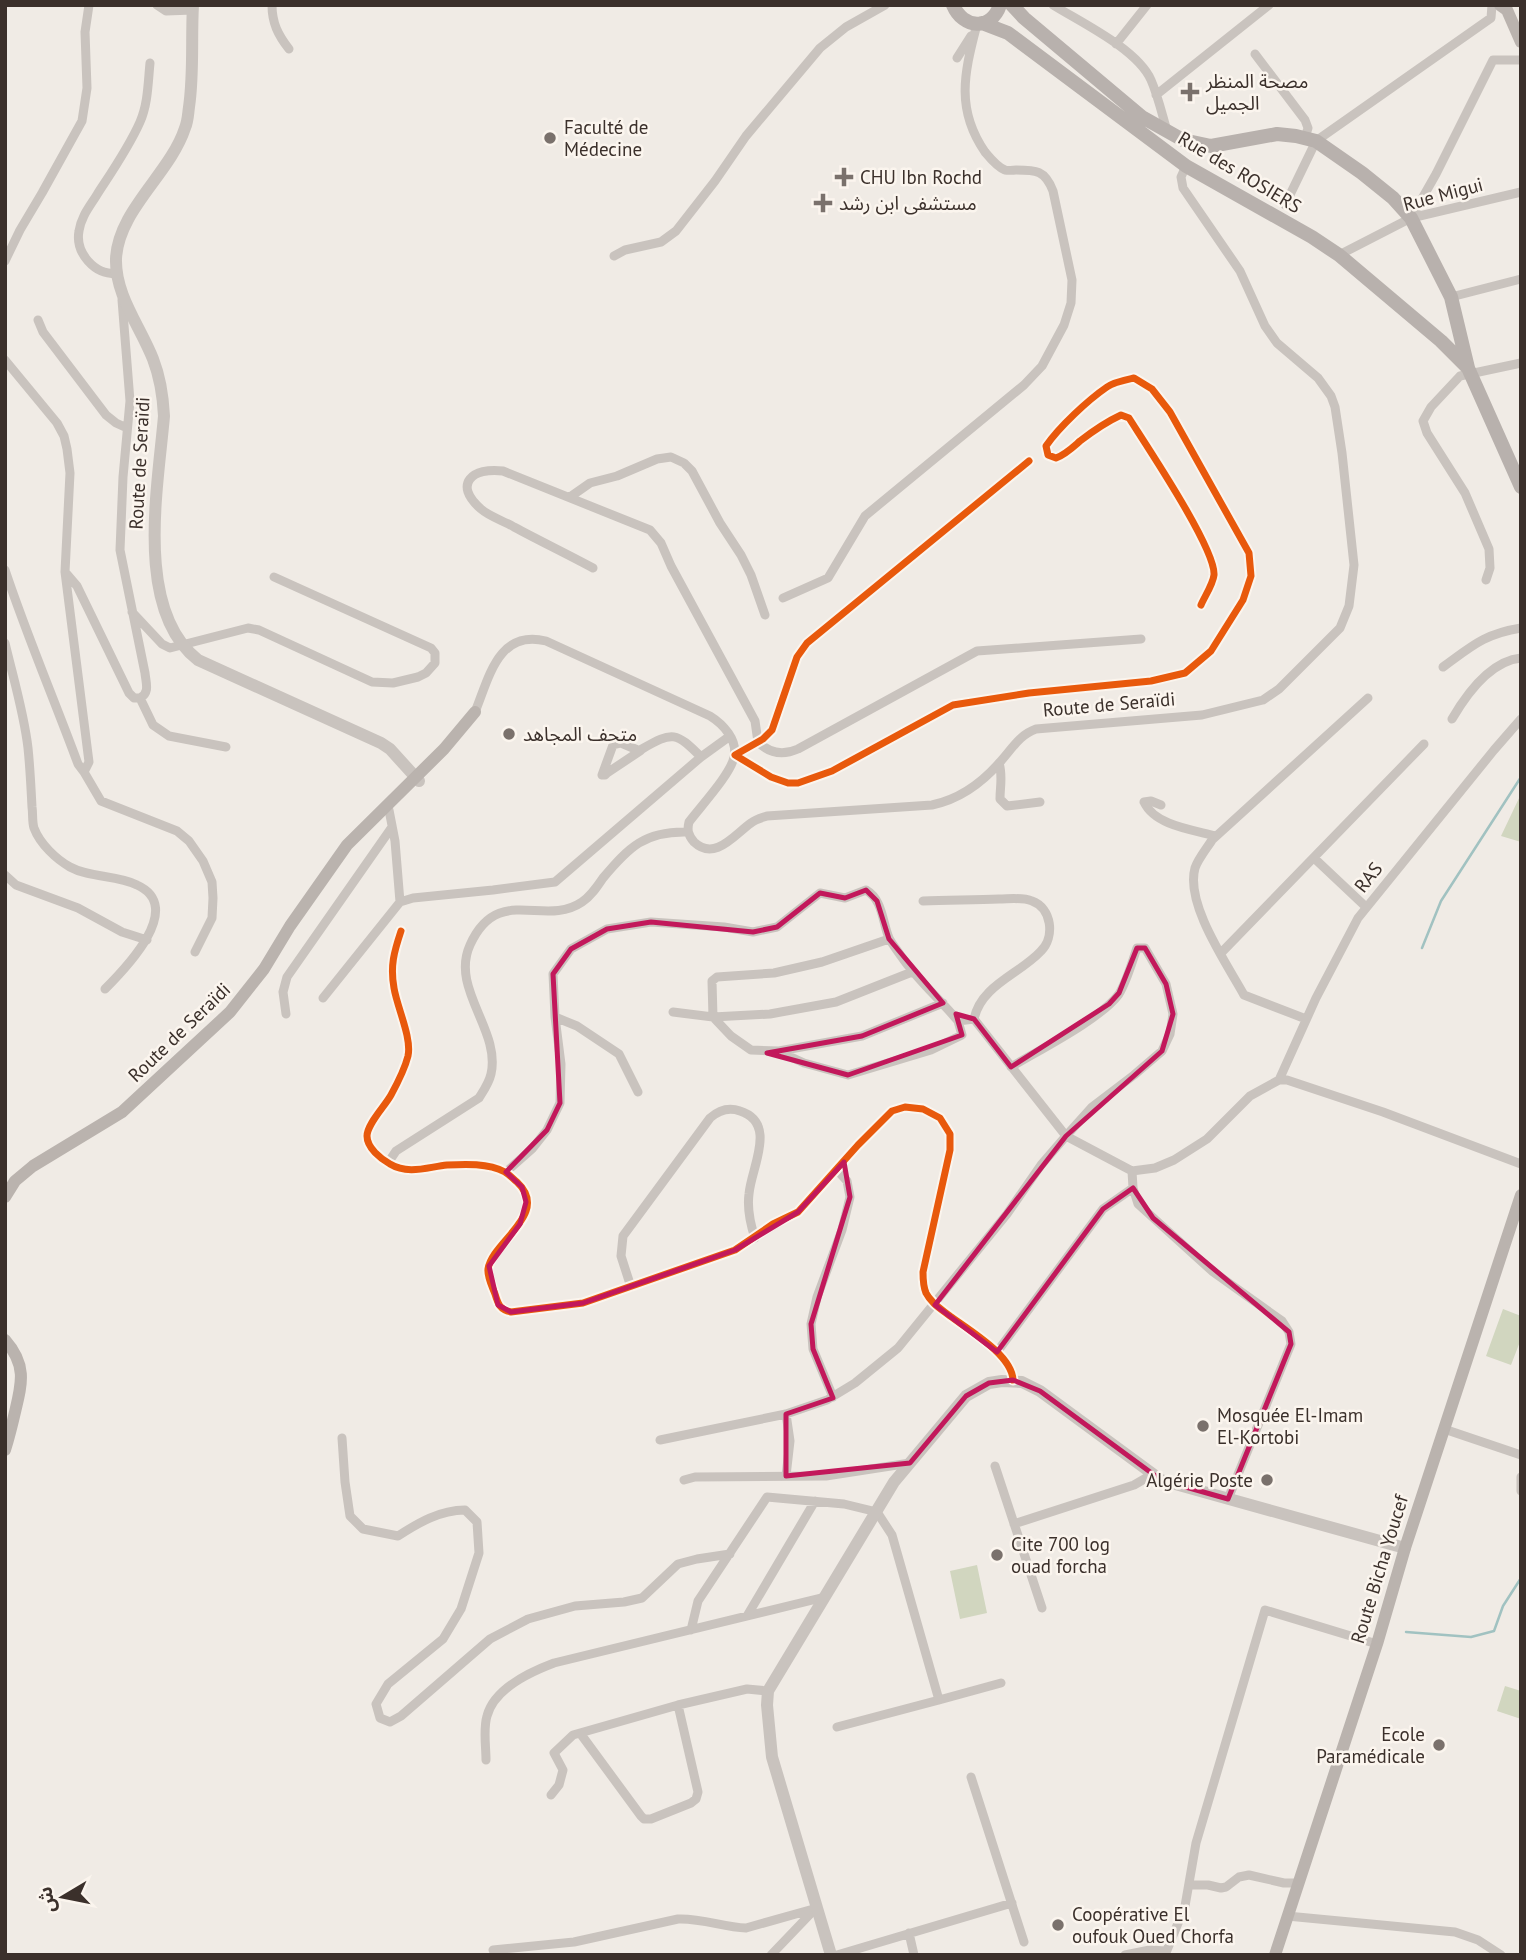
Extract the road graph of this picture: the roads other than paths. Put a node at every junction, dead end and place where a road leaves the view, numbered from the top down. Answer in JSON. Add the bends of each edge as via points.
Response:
{"nodes":[{"id":1,"x":89,"y":5,"type":"edge"},
{"id":2,"x":157,"y":5,"type":"edge"},
{"id":3,"x":272,"y":5,"type":"edge"},
{"id":4,"x":885,"y":5,"type":"edge"},
{"id":5,"x":953,"y":5,"type":"edge"},
{"id":6,"x":1000,"y":5,"type":"edge"},
{"id":7,"x":1012,"y":5,"type":"edge"},
{"id":8,"x":1053,"y":5,"type":"edge"},
{"id":9,"x":1147,"y":5,"type":"edge"},
{"id":10,"x":1269,"y":5,"type":"edge"},
{"id":11,"x":1492,"y":5,"type":"edge"},
{"id":12,"x":1500,"y":5,"type":"edge"},
{"id":13,"x":193,"y":7,"type":"edge"},
{"id":14,"x":979,"y":25,"type":"junction"},
{"id":15,"x":1521,"y":41,"type":"edge"},
{"id":16,"x":1116,"y":44,"type":"junction"},
{"id":17,"x":289,"y":49,"type":"dead end"},
{"id":18,"x":1255,"y":54,"type":"dead end"},
{"id":19,"x":957,"y":58,"type":"dead end"},
{"id":20,"x":1521,"y":60,"type":"edge"},
{"id":21,"x":150,"y":64,"type":"dead end"},
{"id":22,"x":1156,"y":95,"type":"junction"},
{"id":23,"x":1167,"y":131,"type":"junction"},
{"id":24,"x":1310,"y":139,"type":"junction"},
{"id":25,"x":1186,"y":166,"type":"junction"},
{"id":26,"x":1521,"y":192,"type":"edge"},
{"id":27,"x":1285,"y":205,"type":"dead end"},
{"id":28,"x":1411,"y":218,"type":"junction"},
{"id":29,"x":8,"y":250,"type":"edge"},
{"id":30,"x":614,"y":256,"type":"dead end"},
{"id":31,"x":1339,"y":256,"type":"junction"},
{"id":32,"x":5,"y":261,"type":"edge"},
{"id":33,"x":117,"y":274,"type":"junction"},
{"id":34,"x":1521,"y":279,"type":"edge"},
{"id":35,"x":122,"y":293,"type":"junction"},
{"id":36,"x":1451,"y":297,"type":"junction"},
{"id":37,"x":38,"y":320,"type":"dead end"},
{"id":38,"x":5,"y":360,"type":"edge"},
{"id":39,"x":1521,"y":363,"type":"edge"},
{"id":40,"x":1470,"y":371,"type":"junction"},
{"id":41,"x":127,"y":428,"type":"junction"},
{"id":42,"x":1029,"y":461,"type":"dead end"},
{"id":43,"x":1521,"y":487,"type":"edge"},
{"id":44,"x":570,"y":497,"type":"junction"},
{"id":45,"x":593,"y":568,"type":"dead end"},
{"id":46,"x":5,"y":570,"type":"edge"},
{"id":47,"x":65,"y":572,"type":"junction"},
{"id":48,"x":274,"y":577,"type":"dead end"},
{"id":49,"x":1486,"y":580,"type":"dead end"},
{"id":50,"x":783,"y":598,"type":"dead end"},
{"id":51,"x":1201,"y":605,"type":"dead end"},
{"id":52,"x":132,"y":611,"type":"junction"},
{"id":53,"x":765,"y":615,"type":"dead end"},
{"id":54,"x":1521,"y":628,"type":"edge"},
{"id":55,"x":1141,"y":639,"type":"dead end"},
{"id":56,"x":5,"y":643,"type":"edge"},
{"id":57,"x":183,"y":645,"type":"junction"},
{"id":58,"x":1521,"y":658,"type":"edge"},
{"id":59,"x":1443,"y":667,"type":"dead end"},
{"id":60,"x":140,"y":698,"type":"junction"},
{"id":61,"x":1368,"y":698,"type":"dead end"},
{"id":62,"x":475,"y":712,"type":"joint"},
{"id":63,"x":1452,"y":719,"type":"dead end"},
{"id":64,"x":1521,"y":719,"type":"edge"},
{"id":65,"x":730,"y":736,"type":"junction"},
{"id":66,"x":758,"y":742,"type":"junction"},
{"id":67,"x":1424,"y":744,"type":"dead end"},
{"id":68,"x":226,"y":747,"type":"dead end"},
{"id":69,"x":639,"y":751,"type":"dead end"},
{"id":70,"x":735,"y":755,"type":"junction"},
{"id":71,"x":701,"y":757,"type":"junction"},
{"id":72,"x":999,"y":763,"type":"junction"},
{"id":73,"x":84,"y":772,"type":"junction"},
{"id":74,"x":420,"y":777,"type":"junction"},
{"id":75,"x":1040,"y":802,"type":"dead end"},
{"id":76,"x":1161,"y":805,"type":"dead end"},
{"id":77,"x":389,"y":810,"type":"junction"},
{"id":78,"x":392,"y":827,"type":"junction"},
{"id":79,"x":687,"y":832,"type":"junction"},
{"id":80,"x":1216,"y":836,"type":"junction"},
{"id":81,"x":340,"y":855,"type":"junction"},
{"id":82,"x":1314,"y":858,"type":"junction"},
{"id":83,"x":5,"y":875,"type":"edge"},
{"id":84,"x":923,"y":901,"type":"dead end"},
{"id":85,"x":400,"y":902,"type":"junction"},
{"id":86,"x":1366,"y":908,"type":"junction"},
{"id":87,"x":401,"y":931,"type":"dead end"},
{"id":88,"x":889,"y":939,"type":"junction"},
{"id":89,"x":147,"y":940,"type":"junction"},
{"id":90,"x":195,"y":952,"type":"dead end"},
{"id":91,"x":1221,"y":953,"type":"junction"},
{"id":92,"x":912,"y":972,"type":"junction"},
{"id":93,"x":105,"y":989,"type":"dead end"},
{"id":94,"x":323,"y":998,"type":"dead end"},
{"id":95,"x":943,"y":1003,"type":"junction"},
{"id":96,"x":673,"y":1012,"type":"dead end"},
{"id":97,"x":286,"y":1014,"type":"dead end"},
{"id":98,"x":555,"y":1017,"type":"junction"},
{"id":99,"x":713,"y":1017,"type":"junction"},
{"id":100,"x":974,"y":1019,"type":"junction"},
{"id":101,"x":1306,"y":1019,"type":"junction"},
{"id":102,"x":958,"y":1021,"type":"junction"},
{"id":103,"x":779,"y":1051,"type":"junction"},
{"id":104,"x":1011,"y":1067,"type":"junction"},
{"id":105,"x":1279,"y":1080,"type":"junction"},
{"id":106,"x":638,"y":1092,"type":"dead end"},
{"id":107,"x":1066,"y":1136,"type":"junction"},
{"id":108,"x":388,"y":1163,"type":"junction"},
{"id":109,"x":1521,"y":1164,"type":"edge"},
{"id":110,"x":836,"y":1170,"type":"junction"},
{"id":111,"x":1132,"y":1171,"type":"junction"},
{"id":112,"x":506,"y":1172,"type":"junction"},
{"id":113,"x":1133,"y":1188,"type":"junction"},
{"id":114,"x":1521,"y":1195,"type":"edge"},
{"id":115,"x":5,"y":1197,"type":"edge"},
{"id":116,"x":755,"y":1238,"type":"junction"},
{"id":117,"x":631,"y":1287,"type":"junction"},
{"id":118,"x":935,"y":1305,"type":"junction"},
{"id":119,"x":5,"y":1340,"type":"edge"},
{"id":120,"x":997,"y":1353,"type":"junction"},
{"id":121,"x":1013,"y":1380,"type":"junction"},
{"id":122,"x":833,"y":1397,"type":"junction"},
{"id":123,"x":786,"y":1414,"type":"junction"},
{"id":124,"x":1444,"y":1429,"type":"junction"},
{"id":125,"x":342,"y":1438,"type":"dead end"},
{"id":126,"x":660,"y":1440,"type":"dead end"},
{"id":127,"x":5,"y":1450,"type":"edge"},
{"id":128,"x":1521,"y":1455,"type":"edge"},
{"id":129,"x":910,"y":1463,"type":"junction"},
{"id":130,"x":995,"y":1466,"type":"dead end"},
{"id":131,"x":1153,"y":1474,"type":"junction"},
{"id":132,"x":786,"y":1476,"type":"junction"},
{"id":133,"x":1521,"y":1477,"type":"edge"},
{"id":134,"x":684,"y":1480,"type":"dead end"},
{"id":135,"x":1521,"y":1491,"type":"edge"},
{"id":136,"x":1228,"y":1499,"type":"junction"},
{"id":137,"x":815,"y":1501,"type":"junction"},
{"id":138,"x":877,"y":1512,"type":"junction"},
{"id":139,"x":1014,"y":1524,"type":"junction"},
{"id":140,"x":1405,"y":1548,"type":"junction"},
{"id":141,"x":730,"y":1554,"type":"junction"},
{"id":142,"x":827,"y":1597,"type":"junction"},
{"id":143,"x":1042,"y":1608,"type":"dead end"},
{"id":144,"x":747,"y":1616,"type":"junction"},
{"id":145,"x":691,"y":1630,"type":"junction"},
{"id":146,"x":1377,"y":1644,"type":"junction"},
{"id":147,"x":1001,"y":1683,"type":"dead end"},
{"id":148,"x":768,"y":1692,"type":"junction"},
{"id":149,"x":939,"y":1700,"type":"junction"},
{"id":150,"x":678,"y":1705,"type":"junction"},
{"id":151,"x":837,"y":1727,"type":"dead end"},
{"id":152,"x":580,"y":1733,"type":"junction"},
{"id":153,"x":486,"y":1760,"type":"dead end"},
{"id":154,"x":971,"y":1777,"type":"dead end"},
{"id":155,"x":551,"y":1795,"type":"dead end"},
{"id":156,"x":1298,"y":1883,"type":"junction"},
{"id":157,"x":1189,"y":1885,"type":"junction"},
{"id":158,"x":1012,"y":1903,"type":"junction"},
{"id":159,"x":817,"y":1908,"type":"junction"},
{"id":160,"x":1287,"y":1916,"type":"junction"},
{"id":161,"x":909,"y":1933,"type":"junction"},
{"id":162,"x":1024,"y":1942,"type":"dead end"},
{"id":163,"x":493,"y":1950,"type":"dead end"},
{"id":164,"x":1165,"y":1953,"type":"edge"},
{"id":165,"x":771,"y":1955,"type":"edge"},
{"id":166,"x":831,"y":1955,"type":"edge"},
{"id":167,"x":837,"y":1955,"type":"edge"},
{"id":168,"x":914,"y":1955,"type":"edge"},
{"id":169,"x":1125,"y":1955,"type":"edge"},
{"id":170,"x":1275,"y":1955,"type":"edge"},
{"id":171,"x":1501,"y":1955,"type":"edge"}],
"edges":[{"from":1,"to":29,"type":"street","via":[[82,121]]},
{"from":2,"to":13,"type":"street","via":[[166,11]]},
{"from":3,"to":17,"type":"street","via":[[278,35]]},
{"from":4,"to":30,"type":"street","via":[[820,48],[746,136],[676,231],[661,242]]},
{"from":5,"to":14,"type":"main road","name":"Rue des ROSIERS","via":[[962,19]]},
{"from":6,"to":14,"type":"main road","via":[[994,16]]},
{"from":7,"to":23,"type":"main road","via":[[1134,112]]},
{"from":8,"to":16,"type":"street"},
{"from":9,"to":16,"type":"street"},
{"from":10,"to":22,"type":"street"},
{"from":11,"to":24,"type":"street","via":[[1491,18]]},
{"from":12,"to":15,"type":"main road","via":[[1507,10]]},
{"from":13,"to":33,"type":"street","name":"Route de Seraïdi","via":[[186,126],[175,151],[124,228]]},
{"from":14,"to":19,"type":"street"},
{"from":14,"to":25,"type":"main road","name":"Rue des ROSIERS","via":[[1008,33]]},
{"from":14,"to":50,"type":"street","via":[[964,83],[968,113],[980,143],[996,164],[1005,170],[1034,170],[1049,180],[1072,280],[1064,325],[1042,366],[1024,385],[864,516],[828,578]]},
{"from":16,"to":22,"type":"street","via":[[1142,65]]},
{"from":18,"to":24,"type":"street","via":[[1306,120]]},
{"from":20,"to":28,"type":"street","via":[[1493,60]]},
{"from":21,"to":33,"type":"street","via":[[142,119],[79,230],[84,257],[94,268]]},
{"from":22,"to":23,"type":"street"},
{"from":23,"to":24,"type":"main road","via":[[1211,146],[1277,134]]},
{"from":24,"to":27,"type":"street"},
{"from":24,"to":28,"type":"main road","via":[[1362,173]]},
{"from":25,"to":31,"type":"main road","name":"Rue des ROSIERS"},
{"from":25,"to":72,"type":"street","name":"Route de Seraïdi","via":[[1183,188],[1240,271],[1265,326],[1331,396],[1354,565],[1349,606],[1340,628],[1263,700],[1202,715],[1036,729],[1019,739]]},
{"from":26,"to":28,"type":"street","name":"Rue Migui"},
{"from":28,"to":31,"type":"street","name":"Rue Migui"},
{"from":28,"to":36,"type":"main road"},
{"from":29,"to":32,"type":"street"},
{"from":31,"to":40,"type":"main road","name":"Rue des ROSIERS"},
{"from":33,"to":35,"type":"street","name":"Route de Seraïdi"},
{"from":34,"to":36,"type":"street"},
{"from":35,"to":41,"type":"street","via":[[130,401]]},
{"from":35,"to":57,"type":"street","name":"Route de Seraïdi","via":[[161,386],[164,416],[155,561],[166,616]]},
{"from":36,"to":40,"type":"main road"},
{"from":37,"to":41,"type":"street","via":[[106,415]]},
{"from":38,"to":47,"type":"street","via":[[64,436],[70,473]]},
{"from":39,"to":40,"type":"street"},
{"from":40,"to":43,"type":"main road"},
{"from":40,"to":49,"type":"street","via":[[1460,376],[1423,421],[1465,493],[1489,549]]},
{"from":41,"to":52,"type":"street","via":[[120,550]]},
{"from":42,"to":66,"type":"street","via":[[801,650],[775,725]]},
{"from":44,"to":45,"type":"street","via":[[503,471],[475,474],[467,486],[469,496],[482,510]]},
{"from":44,"to":53,"type":"street","via":[[590,483],[657,459],[671,457],[684,463],[741,555]]},
{"from":44,"to":66,"type":"street","via":[[649,530],[661,543],[755,721]]},
{"from":46,"to":73,"type":"street"},
{"from":47,"to":60,"type":"street","via":[[77,586],[129,694]]},
{"from":47,"to":73,"type":"street","via":[[89,762]]},
{"from":48,"to":57,"type":"street","via":[[431,648],[435,663],[422,675],[386,683],[366,680],[253,629]]},
{"from":51,"to":70,"type":"street","via":[[1214,577],[1212,564],[1129,418],[1121,415],[1109,421],[1066,454],[1048,455],[1046,446],[1062,426],[1109,386],[1134,378],[1152,389],[1170,412],[1249,553],[1251,576],[1244,600],[1211,652],[1185,673],[1151,681],[1029,692],[953,705],[807,781],[779,781]]},
{"from":52,"to":57,"type":"street","via":[[166,647]]},
{"from":52,"to":60,"type":"street","via":[[147,690]]},
{"from":54,"to":59,"type":"street","via":[[1480,640]]},
{"from":55,"to":66,"type":"street","via":[[977,650],[791,752],[769,751]]},
{"from":56,"to":89,"type":"street","via":[[28,746],[34,827],[43,843],[72,868],[137,885],[150,893],[155,919]]},
{"from":57,"to":74,"type":"street","name":"Route de Seraïdi","via":[[205,664],[387,740]]},
{"from":58,"to":63,"type":"street","via":[[1506,660],[1478,682]]},
{"from":60,"to":68,"type":"street","via":[[153,725],[169,736]]},
{"from":61,"to":80,"type":"street"},
{"from":62,"to":65,"type":"street","name":"Route de Seraïdi","via":[[498,657],[519,640],[537,639],[710,716]]},
{"from":62,"to":74,"type":"main road","name":"Route de Seraïdi","via":[[457,743]]},
{"from":64,"to":86,"type":"street","name":"RAS"},
{"from":65,"to":70,"type":"street"},
{"from":65,"to":71,"type":"street"},
{"from":66,"to":70,"type":"street"},
{"from":67,"to":82,"type":"street"},
{"from":69,"to":71,"type":"street","via":[[672,736],[685,741]]},
{"from":70,"to":79,"type":"street","via":[[688,821]]},
{"from":71,"to":85,"type":"street","via":[[555,882]]},
{"from":72,"to":75,"type":"street","via":[[1003,774],[1000,799],[1007,806]]},
{"from":72,"to":79,"type":"street","name":"Route de Seraïdi","via":[[975,787],[947,802],[767,816],[716,849],[699,846]]},
{"from":73,"to":90,"type":"street","via":[[101,801],[177,831],[203,861],[212,882],[212,918]]},
{"from":74,"to":77,"type":"main road","name":"Route de Seraïdi"},
{"from":74,"to":81,"type":"main road","name":"Route de Seraïdi"},
{"from":76,"to":80,"type":"street","via":[[1144,802],[1164,821]]},
{"from":77,"to":78,"type":"street"},
{"from":77,"to":81,"type":"main road","name":"Route de Seraïdi"},
{"from":78,"to":85,"type":"street"},
{"from":78,"to":97,"type":"street","via":[[287,977],[283,992]]},
{"from":79,"to":108,"type":"street","via":[[671,831],[639,841],[574,907],[510,910],[481,927],[468,948],[465,974],[490,1046],[487,1086],[479,1098],[396,1151]]},
{"from":80,"to":91,"type":"street","via":[[1195,868],[1194,889],[1198,911]]},
{"from":81,"to":115,"type":"main road","name":"Route de Seraïdi","via":[[230,1012],[122,1112],[33,1166]]},
{"from":82,"to":86,"type":"street"},
{"from":82,"to":91,"type":"street"},
{"from":83,"to":89,"type":"street","via":[[16,885]]},
{"from":84,"to":100,"type":"street","via":[[1014,899],[1032,901],[1046,911],[1051,929],[1043,950],[988,993]]},
{"from":85,"to":94,"type":"street"},
{"from":86,"to":101,"type":"street","name":"RAS"},
{"from":87,"to":108,"type":"street","via":[[392,957],[408,1054],[367,1136],[371,1148]]},
{"from":88,"to":92,"type":"street"},
{"from":88,"to":98,"type":"street","via":[[877,901],[866,890],[845,898],[820,892],[777,926],[754,932],[651,922],[607,929],[571,949],[554,974]]},
{"from":88,"to":99,"type":"street","via":[[774,973],[717,977],[712,981]]},
{"from":89,"to":93,"type":"street"},
{"from":91,"to":101,"type":"street","via":[[1244,995]]},
{"from":92,"to":95,"type":"street"},
{"from":92,"to":99,"type":"street","via":[[836,1002],[769,1014]]},
{"from":95,"to":102,"type":"street"},
{"from":95,"to":103,"type":"street","via":[[862,1036]]},
{"from":96,"to":99,"type":"street"},
{"from":98,"to":106,"type":"street","via":[[578,1026],[619,1054]]},
{"from":98,"to":112,"type":"street","via":[[560,1102],[547,1130]]},
{"from":99,"to":103,"type":"street","via":[[751,1050]]},
{"from":100,"to":102,"type":"street"},
{"from":100,"to":104,"type":"street"},
{"from":101,"to":105,"type":"street","name":"RAS"},
{"from":102,"to":103,"type":"street","via":[[962,1035],[931,1050],[848,1074]]},
{"from":104,"to":107,"type":"street"},
{"from":104,"to":107,"type":"street","via":[[1108,1004],[1119,993],[1137,948],[1145,948],[1166,984],[1172,1014],[1170,1034],[1162,1051],[1092,1107]]},
{"from":105,"to":109,"type":"street","via":[[1383,1112]]},
{"from":105,"to":111,"type":"street","via":[[1250,1096],[1207,1139],[1174,1160]]},
{"from":107,"to":111,"type":"street"},
{"from":107,"to":118,"type":"street"},
{"from":108,"to":112,"type":"street","via":[[415,1171],[486,1165]]},
{"from":110,"to":116,"type":"street","via":[[798,1212]]},
{"from":110,"to":118,"type":"street","via":[[892,1111],[923,1109],[940,1118],[950,1134],[950,1150],[923,1279]]},
{"from":110,"to":122,"type":"street","via":[[847,1181],[850,1197],[811,1324],[813,1349]]},
{"from":111,"to":113,"type":"street"},
{"from":112,"to":117,"type":"street","via":[[522,1187],[526,1202],[520,1224],[489,1266],[500,1308],[511,1312],[583,1303]]},
{"from":113,"to":120,"type":"street","via":[[1103,1209]]},
{"from":113,"to":136,"type":"street","via":[[1138,1204],[1153,1219],[1212,1272],[1282,1321],[1289,1332],[1291,1344]]},
{"from":114,"to":124,"type":"main road","name":"Route Bicha Youcef"},
{"from":116,"to":117,"type":"street","via":[[735,1250]]},
{"from":116,"to":117,"type":"street","via":[[749,1192],[760,1132],[743,1111],[722,1110],[710,1118],[626,1230],[620,1249]]},
{"from":118,"to":120,"type":"street"},
{"from":118,"to":122,"type":"street","via":[[898,1348]]},
{"from":119,"to":127,"type":"main road","via":[[17,1358],[22,1382]]},
{"from":120,"to":121,"type":"street","via":[[1010,1366]]},
{"from":121,"to":129,"type":"street","via":[[989,1383],[966,1396]]},
{"from":121,"to":131,"type":"street","via":[[1040,1391]]},
{"from":122,"to":123,"type":"street"},
{"from":123,"to":126,"type":"street"},
{"from":123,"to":132,"type":"street","via":[[790,1441]]},
{"from":124,"to":128,"type":"street"},
{"from":124,"to":140,"type":"main road","name":"Route Bicha Youcef"},
{"from":125,"to":141,"type":"street","via":[[350,1516],[363,1529],[398,1536],[451,1510],[465,1510],[477,1522],[480,1553],[461,1609],[443,1639],[388,1684],[376,1704],[380,1718],[390,1722],[490,1639],[528,1619],[575,1606],[642,1598],[678,1564]]},
{"from":129,"to":132,"type":"street","via":[[826,1476]]},
{"from":129,"to":138,"type":"street"},
{"from":130,"to":139,"type":"street"},
{"from":131,"to":136,"type":"street"},
{"from":131,"to":139,"type":"street","via":[[1134,1485]]},
{"from":132,"to":134,"type":"street"},
{"from":133,"to":135,"type":"street"},
{"from":136,"to":140,"type":"street"},
{"from":137,"to":138,"type":"street"},
{"from":137,"to":141,"type":"street","via":[[767,1497]]},
{"from":137,"to":144,"type":"street"},
{"from":138,"to":142,"type":"street"},
{"from":138,"to":149,"type":"street","via":[[892,1535]]},
{"from":139,"to":143,"type":"street"},
{"from":140,"to":146,"type":"main road","name":"Route Bicha Youcef"},
{"from":141,"to":145,"type":"street","via":[[698,1601]]},
{"from":142,"to":144,"type":"street"},
{"from":142,"to":148,"type":"street"},
{"from":144,"to":145,"type":"street"},
{"from":145,"to":153,"type":"street","via":[[554,1663],[519,1679],[499,1696],[486,1717]]},
{"from":146,"to":156,"type":"main road","name":"Route Bicha Youcef"},
{"from":146,"to":157,"type":"street","via":[[1265,1610],[1196,1843]]},
{"from":147,"to":149,"type":"street"},
{"from":148,"to":150,"type":"street","via":[[747,1689]]},
{"from":148,"to":159,"type":"street","via":[[772,1757]]},
{"from":149,"to":151,"type":"street"},
{"from":150,"to":152,"type":"street"},
{"from":150,"to":152,"type":"street","via":[[698,1792],[691,1803],[651,1819],[644,1819]]},
{"from":152,"to":155,"type":"street","via":[[554,1753],[563,1770]]},
{"from":154,"to":158,"type":"street"},
{"from":156,"to":157,"type":"street","via":[[1249,1875],[1221,1888]]},
{"from":156,"to":160,"type":"main road","name":"Route Bicha Youcef"},
{"from":157,"to":164,"type":"street"},
{"from":158,"to":161,"type":"street"},
{"from":158,"to":162,"type":"street"},
{"from":159,"to":163,"type":"street","via":[[746,1928],[678,1919],[575,1942]]},
{"from":159,"to":165,"type":"street"},
{"from":159,"to":166,"type":"street"},
{"from":160,"to":170,"type":"main road","name":"Route Bicha Youcef"},
{"from":160,"to":171,"type":"street","via":[[1455,1932]]},
{"from":161,"to":167,"type":"street"},
{"from":161,"to":168,"type":"street"},
{"from":164,"to":169,"type":"street","via":[[1150,1950]]}]}
